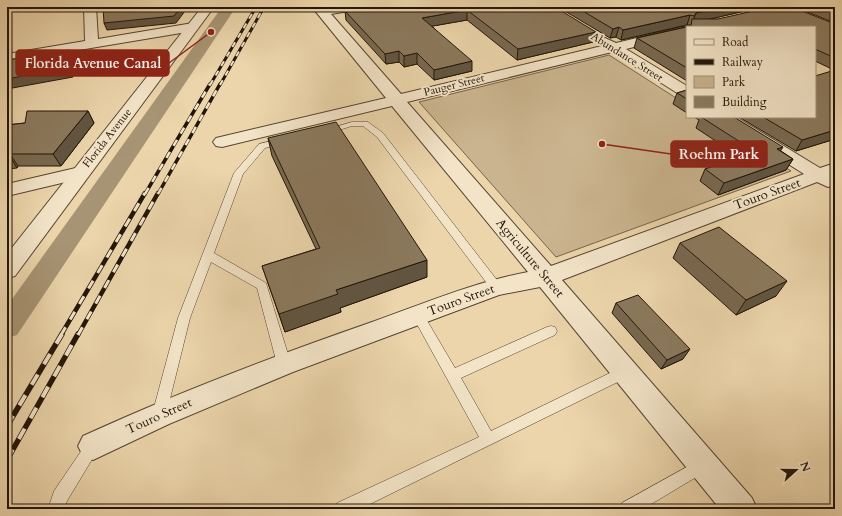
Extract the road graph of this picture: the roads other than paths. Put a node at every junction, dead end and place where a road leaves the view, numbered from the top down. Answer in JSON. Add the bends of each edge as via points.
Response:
{"nodes":[{"id":1,"x":90,"y":7,"type":"edge"},
{"id":2,"x":208,"y":7,"type":"edge"},
{"id":3,"x":351,"y":7,"type":"edge"},
{"id":4,"x":320,"y":10,"type":"edge"},
{"id":5,"x":193,"y":27,"type":"junction"},
{"id":6,"x":686,"y":30,"type":"edge"},
{"id":7,"x":593,"y":35,"type":"edge"},
{"id":8,"x":92,"y":44,"type":"junction"},
{"id":9,"x":612,"y":47,"type":"junction"},
{"id":10,"x":7,"y":58,"type":"edge"},
{"id":11,"x":686,"y":92,"type":"edge"},
{"id":12,"x":396,"y":100,"type":"junction"},
{"id":13,"x":727,"y":118,"type":"edge"},
{"id":14,"x":314,"y":134,"type":"edge"},
{"id":15,"x":292,"y":139,"type":"edge"},
{"id":16,"x":222,"y":142,"type":"dead end"},
{"id":17,"x":80,"y":174,"type":"junction"},
{"id":18,"x":830,"y":176,"type":"edge"},
{"id":19,"x":7,"y":190,"type":"edge"},
{"id":20,"x":208,"y":255,"type":"junction"},
{"id":21,"x":7,"y":270,"type":"edge"},
{"id":22,"x":546,"y":277,"type":"junction"},
{"id":23,"x":496,"y":287,"type":"junction"},
{"id":24,"x":418,"y":315,"type":"junction"},
{"id":25,"x":551,"y":331,"type":"dead end"},
{"id":26,"x":284,"y":364,"type":"junction"},
{"id":27,"x":625,"y":372,"type":"junction"},
{"id":28,"x":452,"y":376,"type":"junction"},
{"id":29,"x":159,"y":415,"type":"junction"},
{"id":30,"x":488,"y":440,"type":"junction"},
{"id":31,"x":93,"y":446,"type":"joint"},
{"id":32,"x":703,"y":464,"type":"junction"},
{"id":33,"x":56,"y":509,"type":"edge"},
{"id":34,"x":343,"y":509,"type":"edge"},
{"id":35,"x":628,"y":509,"type":"edge"},
{"id":36,"x":741,"y":509,"type":"edge"}],
"edges":[{"from":1,"to":8,"type":"street"},
{"from":2,"to":5,"type":"street","name":"Florida Avenue"},
{"from":3,"to":4,"type":"street"},
{"from":4,"to":12,"type":"street","name":"Agriculture Street"},
{"from":5,"to":8,"type":"street"},
{"from":5,"to":17,"type":"street","name":"Florida Avenue"},
{"from":6,"to":9,"type":"street","name":"Pauger Street"},
{"from":7,"to":9,"type":"street","name":"Abundance Street"},
{"from":8,"to":10,"type":"street"},
{"from":9,"to":11,"type":"street","name":"Abundance Street"},
{"from":9,"to":12,"type":"street","name":"Pauger Street"},
{"from":12,"to":16,"type":"street","name":"Pauger Street"},
{"from":12,"to":22,"type":"street","name":"Agriculture Street"},
{"from":13,"to":18,"type":"street"},
{"from":14,"to":23,"type":"lane","via":[[352,124],[364,124],[380,135]]},
{"from":15,"to":20,"type":"lane","via":[[262,146],[239,173]]},
{"from":17,"to":19,"type":"street"},
{"from":17,"to":21,"type":"street","name":"Florida Avenue"},
{"from":18,"to":22,"type":"street","name":"Touro Street"},
{"from":20,"to":26,"type":"lane","via":[[262,286]]},
{"from":20,"to":29,"type":"lane","via":[[184,318]]},
{"from":22,"to":23,"type":"street","name":"Touro Street"},
{"from":22,"to":27,"type":"street","name":"Agriculture Street"},
{"from":23,"to":24,"type":"street","name":"Touro Street"},
{"from":24,"to":26,"type":"street","name":"Touro Street"},
{"from":24,"to":28,"type":"lane"},
{"from":25,"to":28,"type":"lane"},
{"from":26,"to":29,"type":"street","name":"Touro Street"},
{"from":27,"to":30,"type":"lane"},
{"from":27,"to":32,"type":"street","name":"Agriculture Street"},
{"from":28,"to":30,"type":"lane"},
{"from":29,"to":31,"type":"street","name":"Touro Street"},
{"from":30,"to":34,"type":"lane"},
{"from":31,"to":33,"type":"lane","via":[[60,497]]},
{"from":32,"to":35,"type":"lane"},
{"from":32,"to":36,"type":"street","name":"Agriculture Street"}]}
